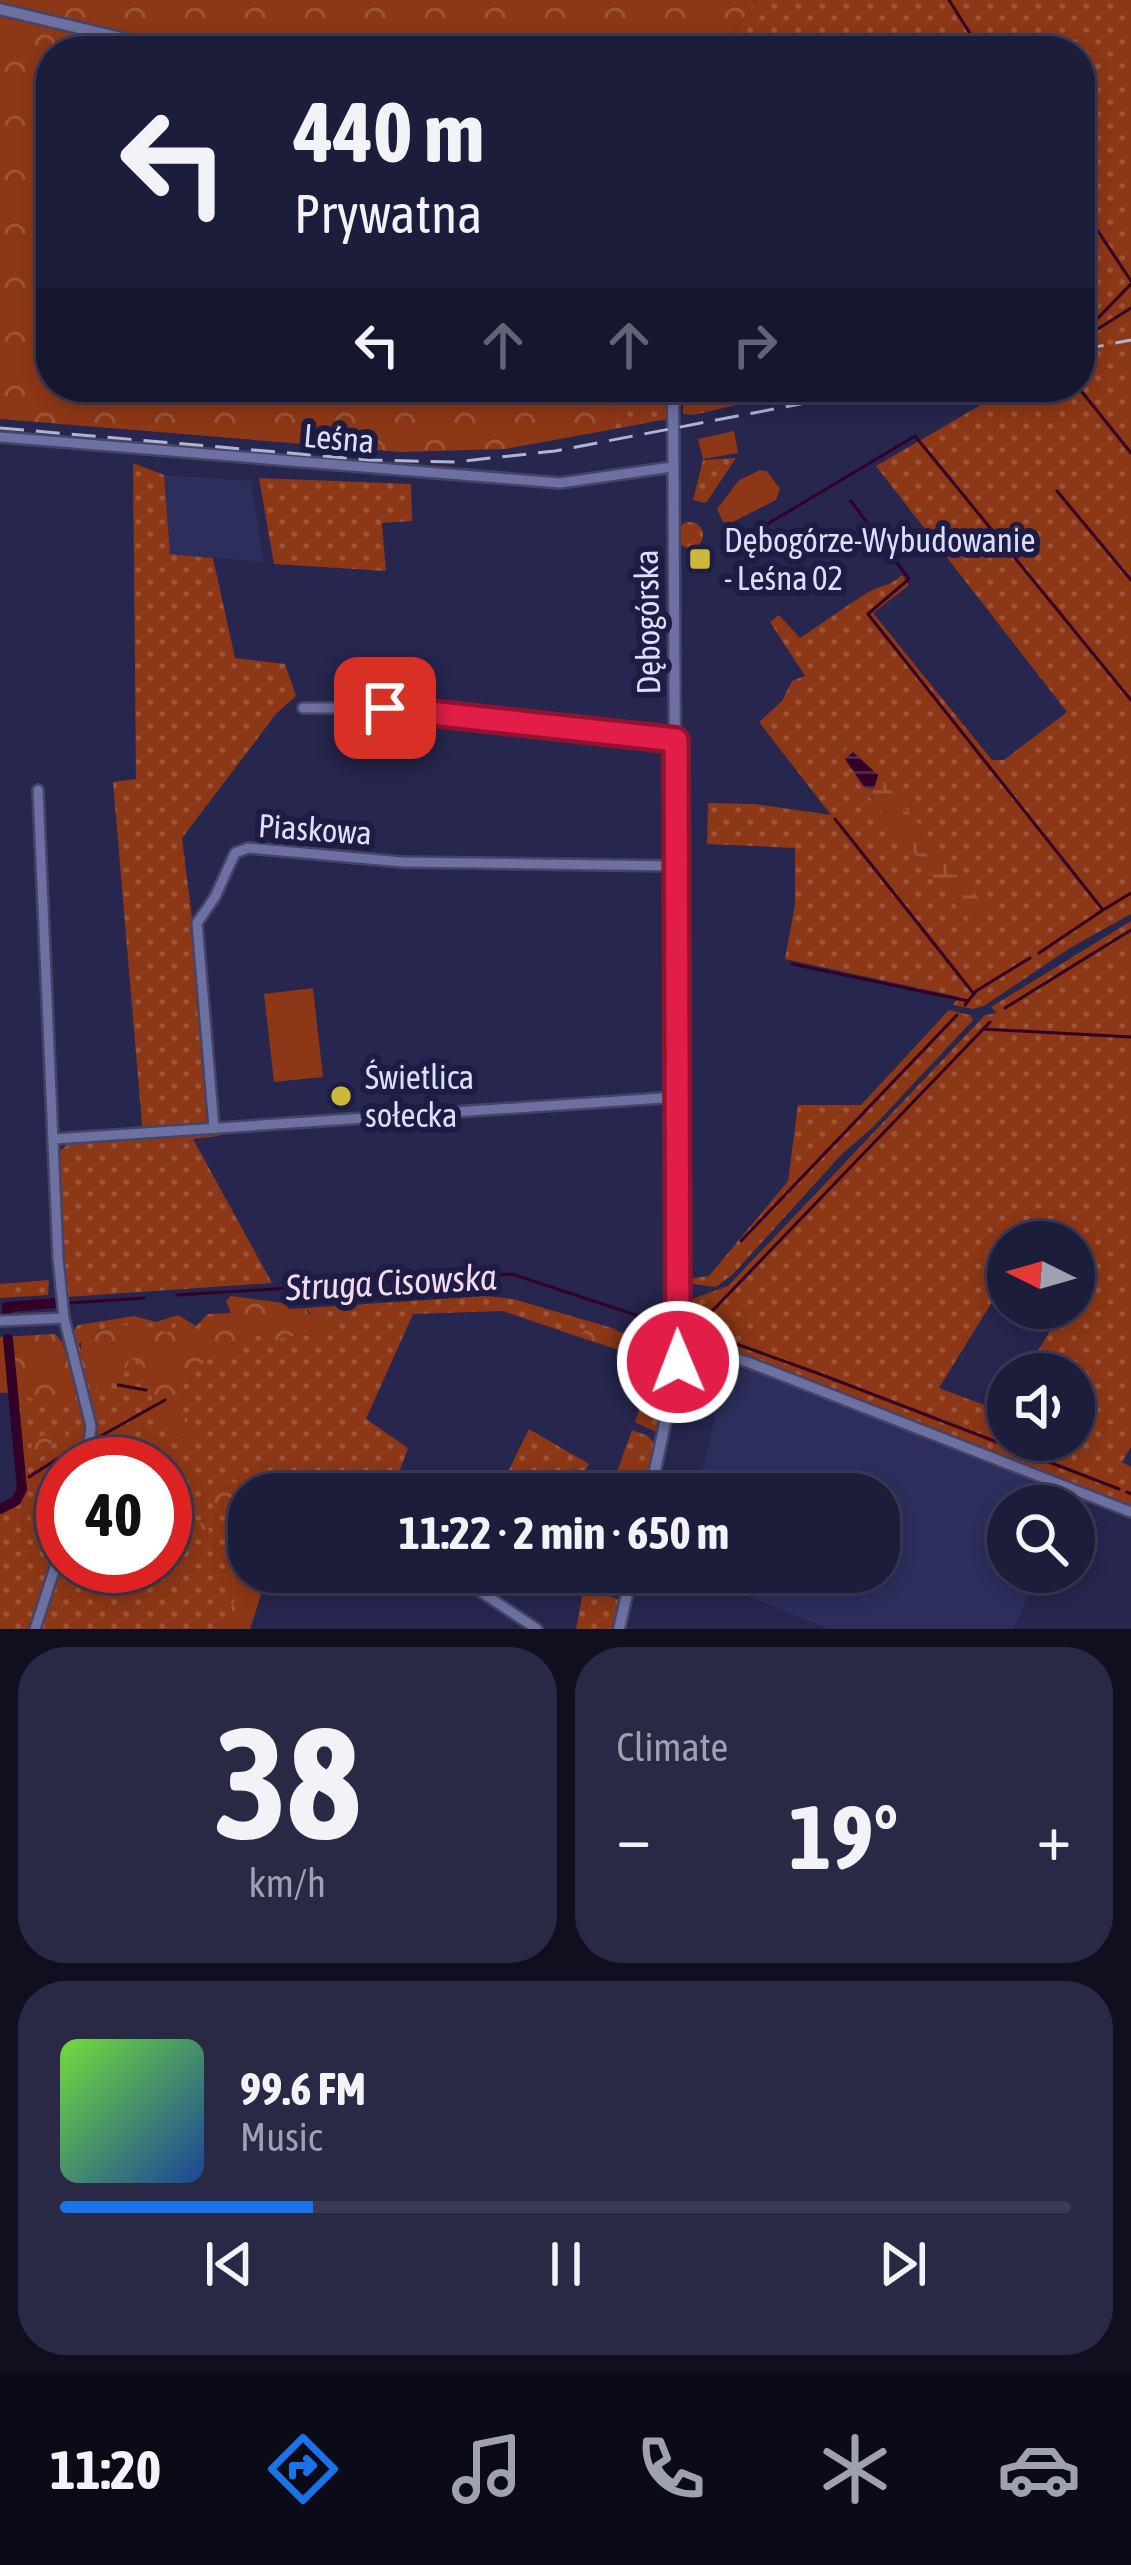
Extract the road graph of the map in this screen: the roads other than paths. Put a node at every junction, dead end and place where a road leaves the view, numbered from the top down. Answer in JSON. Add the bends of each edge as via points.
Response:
{"nodes":[{"id":1,"x":0,"y":8,"type":"edge"},
{"id":2,"x":115,"y":36,"type":"edge"},
{"id":3,"x":673,"y":402,"type":"edge"},
{"id":4,"x":0,"y":437,"type":"edge"},
{"id":5,"x":672,"y":467,"type":"junction"},
{"id":6,"x":303,"y":708,"type":"dead end"},
{"id":7,"x":676,"y":740,"type":"junction"},
{"id":8,"x":38,"y":790,"type":"dead end"},
{"id":9,"x":677,"y":866,"type":"junction"},
{"id":10,"x":678,"y":1097,"type":"junction"},
{"id":11,"x":214,"y":1128,"type":"junction"},
{"id":12,"x":54,"y":1139,"type":"junction"},
{"id":13,"x":64,"y":1318,"type":"junction"},
{"id":14,"x":0,"y":1321,"type":"edge"},
{"id":15,"x":678,"y":1346,"type":"junction"},
{"id":16,"x":90,"y":1437,"type":"edge"},
{"id":17,"x":655,"y":1473,"type":"edge"},
{"id":18,"x":1131,"y":1512,"type":"edge"},
{"id":19,"x":47,"y":1593,"type":"edge"},
{"id":20,"x":482,"y":1593,"type":"edge"},
{"id":21,"x":627,"y":1593,"type":"edge"},
{"id":22,"x":35,"y":1629,"type":"edge"},
{"id":23,"x":536,"y":1629,"type":"edge"},
{"id":24,"x":619,"y":1629,"type":"edge"}],
"edges":[{"from":1,"to":2,"type":"street"},
{"from":3,"to":5,"type":"street","name":"Dębogórska"},
{"from":4,"to":5,"type":"street","name":"Leśna","via":[[560,483]]},
{"from":5,"to":7,"type":"street","name":"Dębogórska"},
{"from":6,"to":7,"type":"street","via":[[385,708]]},
{"from":7,"to":9,"type":"street","name":"Dębogórska"},
{"from":8,"to":12,"type":"street"},
{"from":9,"to":10,"type":"street","name":"Dębogórska"},
{"from":9,"to":11,"type":"street","name":"Piaskowa","via":[[236,853],[197,923]]},
{"from":10,"to":11,"type":"street"},
{"from":10,"to":15,"type":"street","name":"Dębogórska"},
{"from":11,"to":12,"type":"street"},
{"from":12,"to":13,"type":"street"},
{"from":13,"to":14,"type":"street"},
{"from":13,"to":16,"type":"street"},
{"from":15,"to":17,"type":"street","name":"Dębogórska"},
{"from":15,"to":18,"type":"street","via":[[750,1363]]},
{"from":19,"to":22,"type":"street"},
{"from":20,"to":23,"type":"street"},
{"from":21,"to":24,"type":"street"}]}
